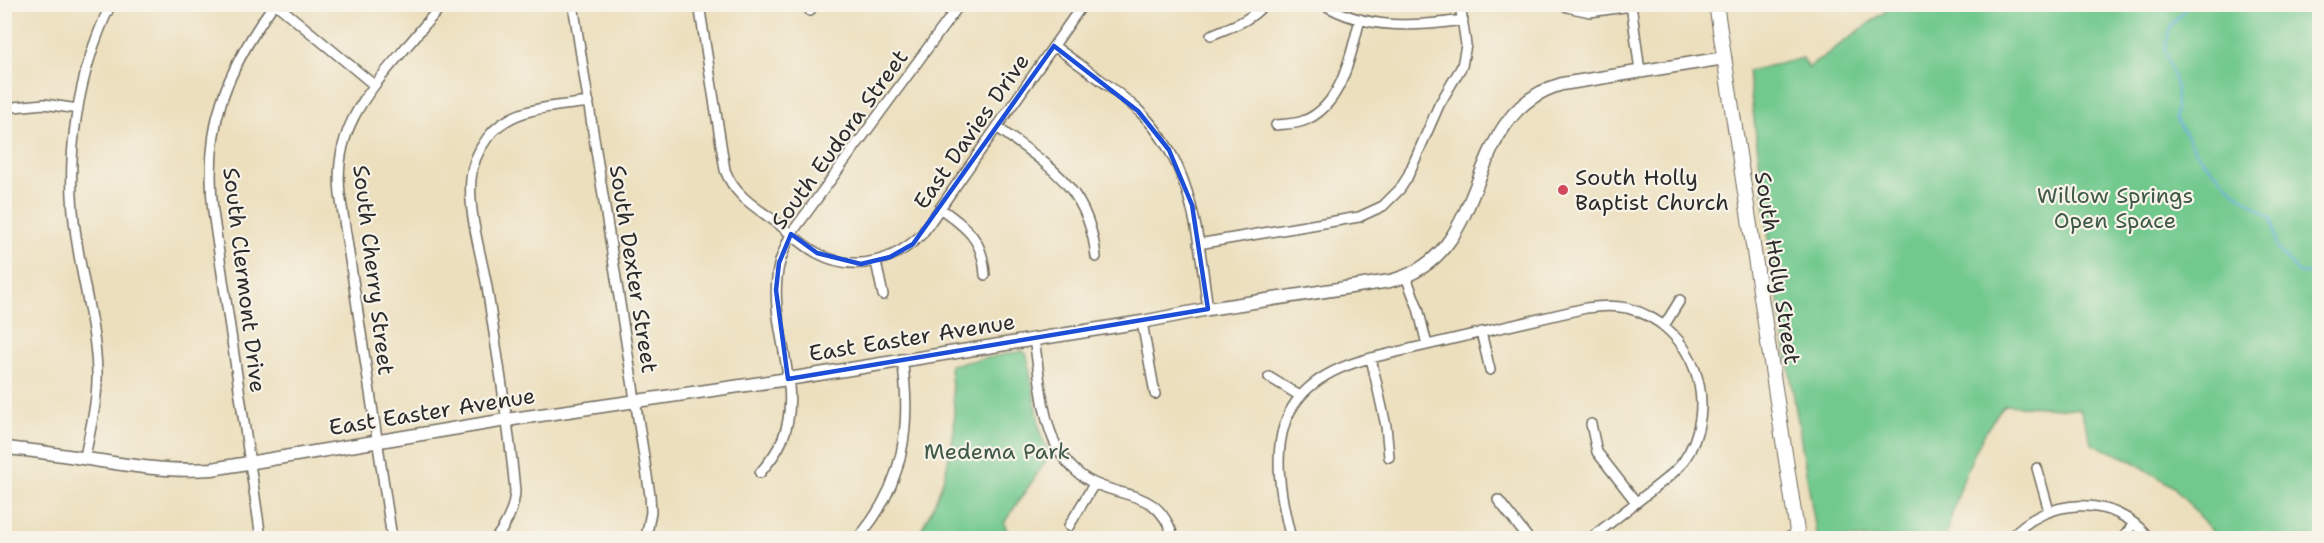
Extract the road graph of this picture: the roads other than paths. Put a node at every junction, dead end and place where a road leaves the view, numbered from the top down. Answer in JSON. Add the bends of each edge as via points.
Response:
{"nodes":[{"id":1,"x":111,"y":4,"type":"edge"},
{"id":2,"x":275,"y":4,"type":"edge"},
{"id":3,"x":445,"y":4,"type":"edge"},
{"id":4,"x":573,"y":4,"type":"edge"},
{"id":5,"x":699,"y":4,"type":"edge"},
{"id":6,"x":960,"y":4,"type":"edge"},
{"id":7,"x":1083,"y":4,"type":"edge"},
{"id":8,"x":1264,"y":4,"type":"edge"},
{"id":9,"x":1323,"y":4,"type":"edge"},
{"id":10,"x":1460,"y":4,"type":"edge"},
{"id":11,"x":1716,"y":4,"type":"edge"},
{"id":12,"x":1631,"y":5,"type":"edge"},
{"id":13,"x":1567,"y":7,"type":"dead end"},
{"id":14,"x":1360,"y":19,"type":"junction"},
{"id":15,"x":1462,"y":20,"type":"junction"},
{"id":16,"x":1211,"y":34,"type":"dead end"},
{"id":17,"x":1054,"y":46,"type":"junction"},
{"id":18,"x":1725,"y":58,"type":"junction"},
{"id":19,"x":1640,"y":71,"type":"junction"},
{"id":20,"x":374,"y":85,"type":"junction"},
{"id":21,"x":589,"y":102,"type":"junction"},
{"id":22,"x":4,"y":108,"type":"edge"},
{"id":23,"x":78,"y":109,"type":"junction"},
{"id":24,"x":1276,"y":125,"type":"dead end"},
{"id":25,"x":997,"y":127,"type":"junction"},
{"id":26,"x":940,"y":208,"type":"junction"},
{"id":27,"x":792,"y":234,"type":"junction"},
{"id":28,"x":1198,"y":244,"type":"junction"},
{"id":29,"x":1096,"y":256,"type":"dead end"},
{"id":30,"x":876,"y":262,"type":"junction"},
{"id":31,"x":985,"y":275,"type":"dead end"},
{"id":32,"x":1406,"y":277,"type":"junction"},
{"id":33,"x":883,"y":295,"type":"dead end"},
{"id":34,"x":1680,"y":300,"type":"dead end"},
{"id":35,"x":1208,"y":309,"type":"junction"},
{"id":36,"x":1142,"y":322,"type":"junction"},
{"id":37,"x":1664,"y":326,"type":"junction"},
{"id":38,"x":1481,"y":332,"type":"junction"},
{"id":39,"x":1034,"y":339,"type":"junction"},
{"id":40,"x":1427,"y":345,"type":"junction"},
{"id":41,"x":1371,"y":358,"type":"junction"},
{"id":42,"x":902,"y":359,"type":"junction"},
{"id":43,"x":1490,"y":370,"type":"dead end"},
{"id":44,"x":1269,"y":377,"type":"dead end"},
{"id":45,"x":788,"y":379,"type":"junction"},
{"id":46,"x":1155,"y":394,"type":"dead end"},
{"id":47,"x":1300,"y":396,"type":"junction"},
{"id":48,"x":634,"y":401,"type":"junction"},
{"id":49,"x":506,"y":420,"type":"junction"},
{"id":50,"x":1591,"y":424,"type":"dead end"},
{"id":51,"x":378,"y":441,"type":"junction"},
{"id":52,"x":4,"y":448,"type":"edge"},
{"id":53,"x":1389,"y":457,"type":"dead end"},
{"id":54,"x":85,"y":458,"type":"junction"},
{"id":55,"x":249,"y":463,"type":"junction"},
{"id":56,"x":2037,"y":468,"type":"dead end"},
{"id":57,"x":760,"y":473,"type":"dead end"},
{"id":58,"x":1094,"y":484,"type":"junction"},
{"id":59,"x":1498,"y":500,"type":"dead end"},
{"id":60,"x":1636,"y":502,"type":"junction"},
{"id":61,"x":2049,"y":510,"type":"junction"},
{"id":62,"x":2133,"y":525,"type":"junction"},
{"id":63,"x":1069,"y":526,"type":"dead end"},
{"id":64,"x":261,"y":538,"type":"edge"},
{"id":65,"x":392,"y":538,"type":"edge"},
{"id":66,"x":496,"y":538,"type":"edge"},
{"id":67,"x":646,"y":538,"type":"edge"},
{"id":68,"x":858,"y":538,"type":"edge"},
{"id":69,"x":1174,"y":538,"type":"edge"},
{"id":70,"x":1291,"y":538,"type":"edge"},
{"id":71,"x":1528,"y":538,"type":"edge"},
{"id":72,"x":1591,"y":538,"type":"edge"},
{"id":73,"x":1794,"y":538,"type":"edge"},
{"id":74,"x":2010,"y":538,"type":"edge"},
{"id":75,"x":2123,"y":538,"type":"edge"},
{"id":76,"x":2149,"y":538,"type":"edge"}],
"edges":[{"from":1,"to":23,"type":"street","via":[[86,71]]},
{"from":2,"to":20,"type":"street"},
{"from":2,"to":55,"type":"street","name":"South Clermont Drive","via":[[248,40],[225,91],[215,125],[210,173]]},
{"from":3,"to":20,"type":"street","name":"South Cherry Street"},
{"from":4,"to":21,"type":"street","name":"South Dexter Street"},
{"from":5,"to":27,"type":"street","name":"East Davies Drive","via":[[729,180],[745,200]]},
{"from":6,"to":27,"type":"street","name":"South Eudora Street"},
{"from":7,"to":17,"type":"street","name":"East Davies Drive"},
{"from":8,"to":16,"type":"street","via":[[1246,20]]},
{"from":9,"to":14,"type":"street"},
{"from":10,"to":15,"type":"street"},
{"from":11,"to":18,"type":"main road","name":"South Holly Street"},
{"from":12,"to":13,"type":"street","via":[[1590,12]]},
{"from":12,"to":19,"type":"street"},
{"from":14,"to":15,"type":"street","via":[[1397,26]]},
{"from":14,"to":24,"type":"street","via":[[1351,55],[1332,99],[1306,120]]},
{"from":15,"to":28,"type":"street","via":[[1466,45],[1462,66],[1439,105],[1407,178],[1393,198],[1359,218]]},
{"from":17,"to":25,"type":"street","name":"East Davies Drive"},
{"from":17,"to":28,"type":"street","via":[[1124,98],[1160,136],[1185,182]]},
{"from":18,"to":19,"type":"street","name":"East Easter Avenue"},
{"from":18,"to":73,"type":"main road","name":"South Holly Street"},
{"from":19,"to":32,"type":"street","name":"East Easter Avenue","via":[[1562,84],[1523,103],[1496,139],[1447,246]]},
{"from":20,"to":51,"type":"street","name":"South Cherry Street","via":[[345,136],[338,180]]},
{"from":21,"to":48,"type":"street","name":"South Dexter Street"},
{"from":21,"to":49,"type":"street","via":[[538,109],[509,119],[495,129],[481,148],[471,177]]},
{"from":22,"to":23,"type":"street","via":[[44,104]]},
{"from":23,"to":54,"type":"street","via":[[72,159],[72,210],[97,372]]},
{"from":25,"to":26,"type":"street","name":"East Davies Drive"},
{"from":25,"to":29,"type":"street","via":[[1070,186],[1091,226]]},
{"from":26,"to":30,"type":"street","name":"East Davies Drive","via":[[913,244]]},
{"from":26,"to":31,"type":"street","via":[[972,234],[981,249]]},
{"from":27,"to":30,"type":"street","name":"East Davies Drive","via":[[834,260]]},
{"from":27,"to":45,"type":"street","name":"South Eudora Street","via":[[779,263],[776,290]]},
{"from":28,"to":35,"type":"street"},
{"from":30,"to":33,"type":"street"},
{"from":32,"to":35,"type":"street","name":"East Easter Avenue"},
{"from":32,"to":40,"type":"street"},
{"from":34,"to":37,"type":"street"},
{"from":35,"to":36,"type":"street","name":"East Easter Avenue"},
{"from":36,"to":39,"type":"street","name":"East Easter Avenue"},
{"from":36,"to":46,"type":"street"},
{"from":37,"to":38,"type":"street","via":[[1647,315],[1606,306]]},
{"from":37,"to":60,"type":"street","via":[[1692,361],[1700,383],[1702,411],[1694,443],[1683,462]]},
{"from":38,"to":40,"type":"street"},
{"from":38,"to":43,"type":"street"},
{"from":39,"to":42,"type":"street","name":"East Easter Avenue"},
{"from":39,"to":58,"type":"street","via":[[1051,434],[1068,463]]},
{"from":40,"to":41,"type":"street"},
{"from":41,"to":47,"type":"street","via":[[1321,377]]},
{"from":41,"to":53,"type":"street"},
{"from":42,"to":45,"type":"street","name":"East Easter Avenue"},
{"from":42,"to":68,"type":"street","via":[[906,390],[904,447],[882,504]]},
{"from":44,"to":47,"type":"street"},
{"from":45,"to":48,"type":"street","name":"East Easter Avenue"},
{"from":45,"to":57,"type":"street","name":"South Eudora Street","via":[[789,419],[783,439]]},
{"from":47,"to":70,"type":"street","via":[[1288,415],[1279,456]]},
{"from":48,"to":49,"type":"street","name":"East Easter Avenue"},
{"from":48,"to":67,"type":"street","name":"South Dexter Street","via":[[651,503]]},
{"from":49,"to":51,"type":"street","name":"East Easter Avenue"},
{"from":49,"to":66,"type":"street","via":[[514,503]]},
{"from":50,"to":60,"type":"street","via":[[1597,452]]},
{"from":51,"to":55,"type":"street","name":"East Easter Avenue"},
{"from":51,"to":65,"type":"street","name":"South Cherry Street"},
{"from":52,"to":54,"type":"street","name":"East Easter Avenue"},
{"from":54,"to":55,"type":"street","name":"East Easter Avenue","via":[[186,471]]},
{"from":55,"to":64,"type":"street","name":"South Clermont Drive"},
{"from":56,"to":61,"type":"street"},
{"from":58,"to":63,"type":"street"},
{"from":58,"to":69,"type":"street","via":[[1146,500],[1166,518]]},
{"from":59,"to":71,"type":"street"},
{"from":60,"to":72,"type":"street"},
{"from":61,"to":62,"type":"street","via":[[2098,508]]},
{"from":61,"to":74,"type":"street"},
{"from":62,"to":75,"type":"street"},
{"from":62,"to":76,"type":"street"}]}
